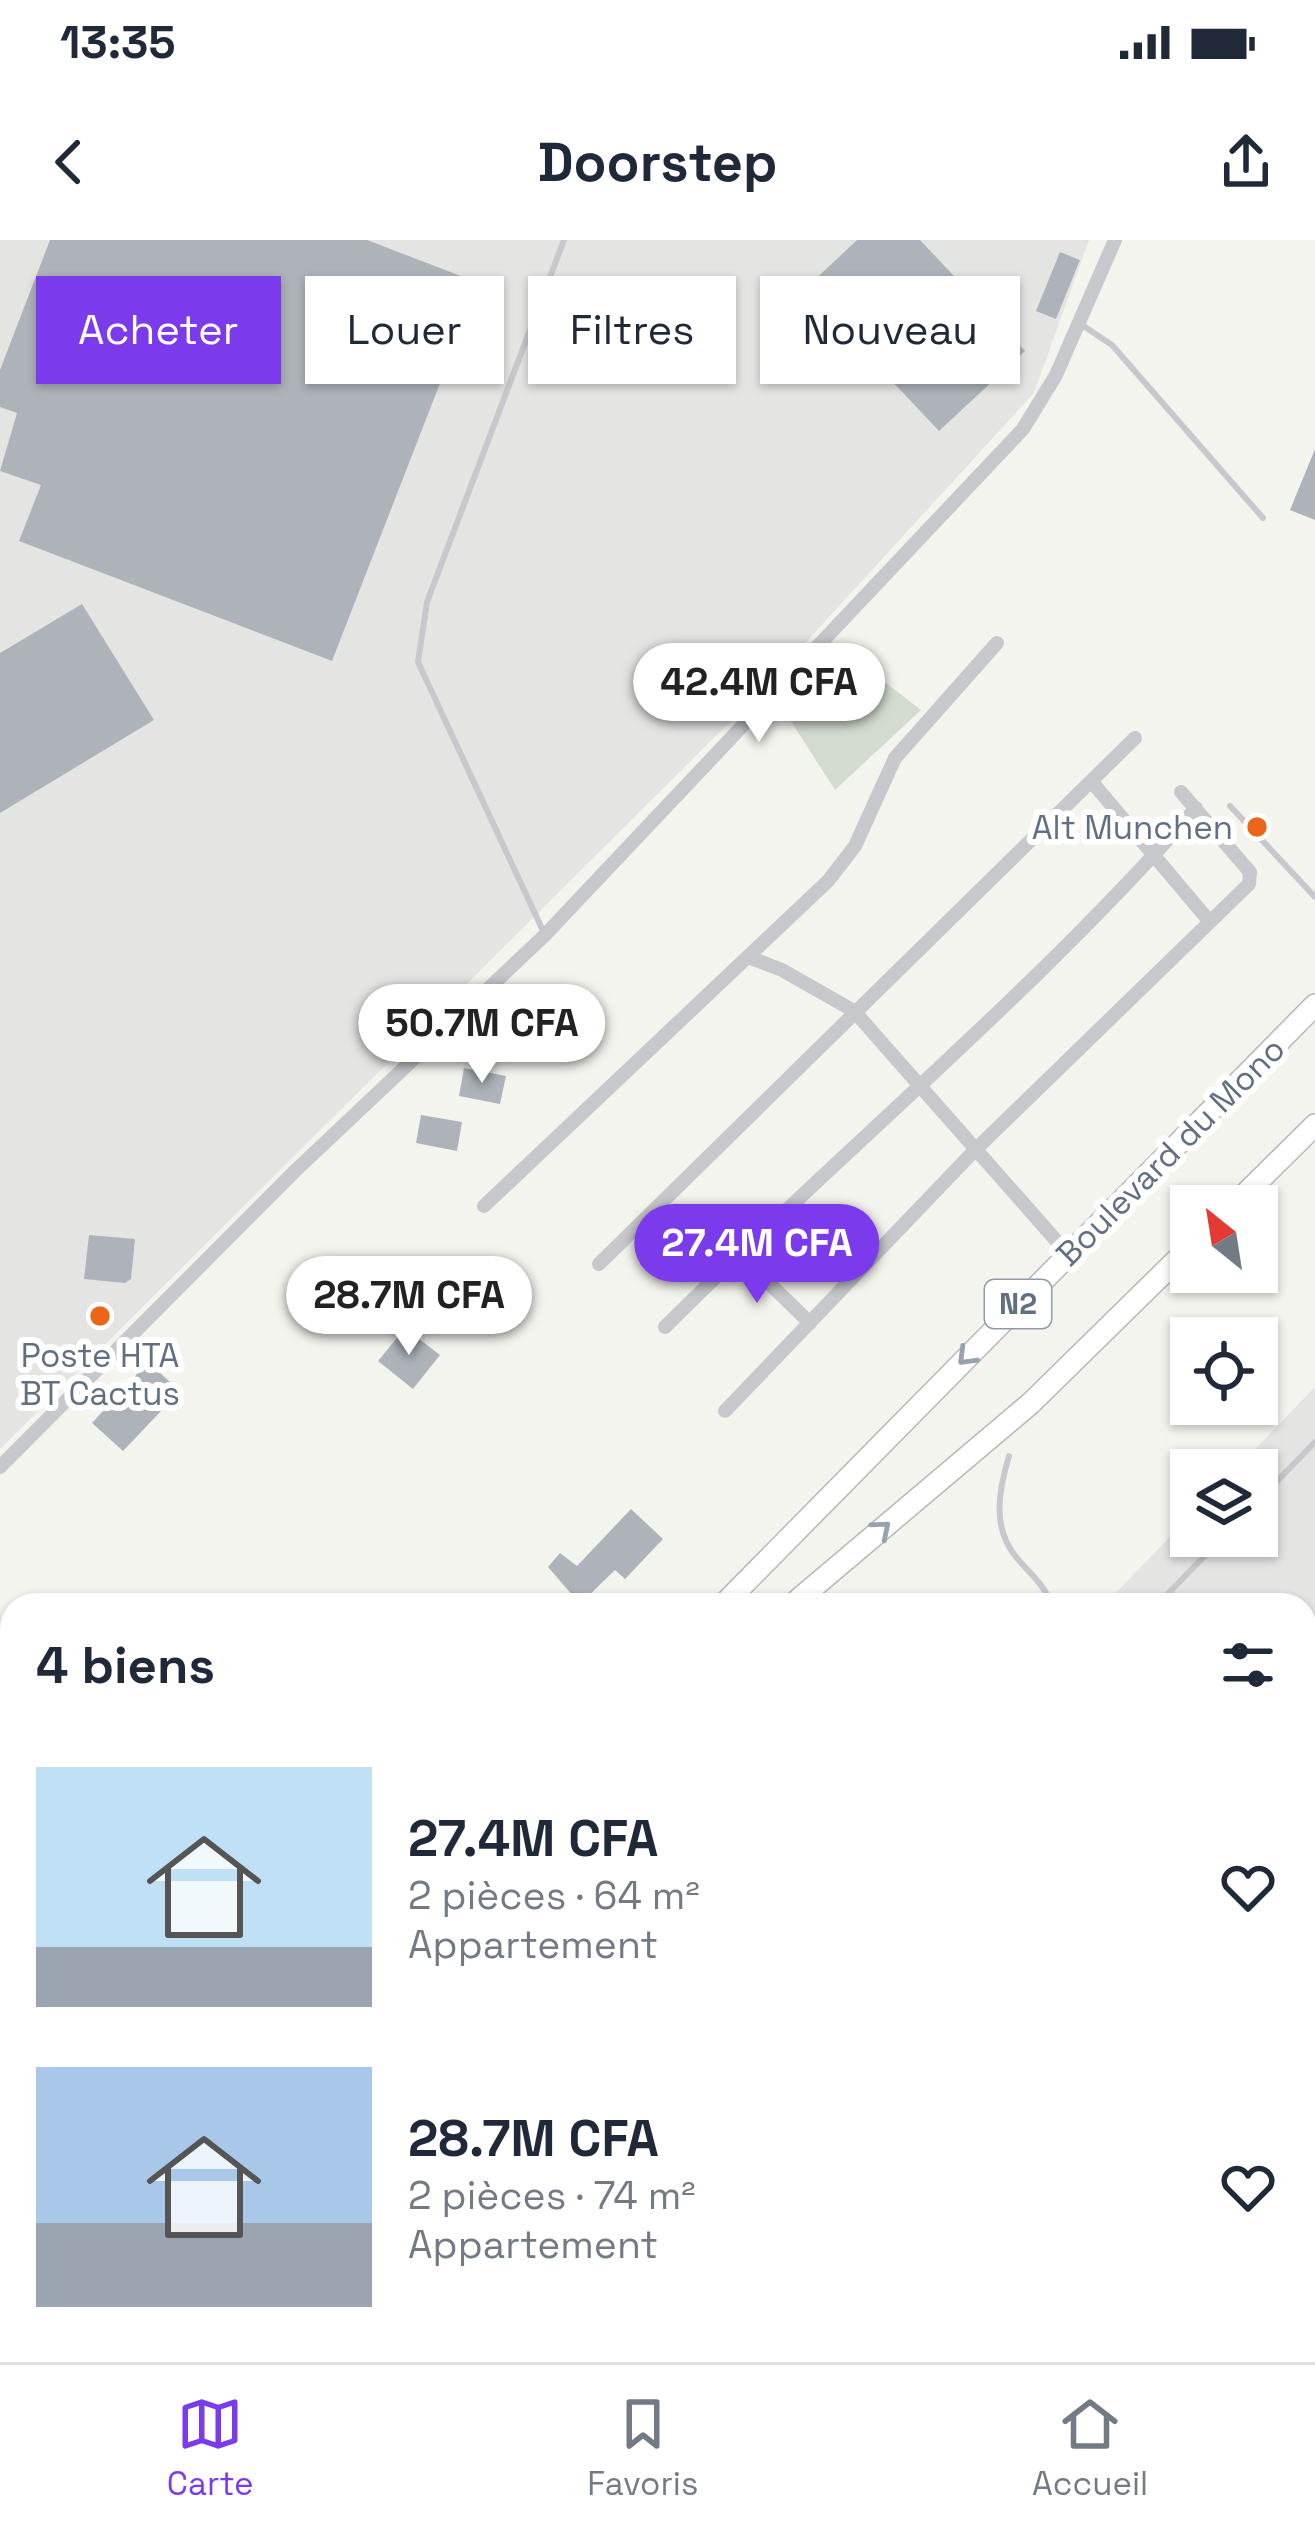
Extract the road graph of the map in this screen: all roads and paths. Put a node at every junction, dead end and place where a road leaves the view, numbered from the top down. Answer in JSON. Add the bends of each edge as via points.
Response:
{"nodes":[{"id":1,"x":564,"y":240,"type":"edge"},
{"id":2,"x":1115,"y":240,"type":"edge"},
{"id":3,"x":1078,"y":323,"type":"junction"},
{"id":4,"x":1263,"y":518,"type":"dead end"},
{"id":5,"x":997,"y":643,"type":"dead end"},
{"id":6,"x":1135,"y":738,"type":"dead end"},
{"id":7,"x":1092,"y":782,"type":"junction"},
{"id":8,"x":1181,"y":792,"type":"dead end"},
{"id":9,"x":1230,"y":806,"type":"dead end"},
{"id":10,"x":1196,"y":808,"type":"junction"},
{"id":11,"x":1153,"y":854,"type":"junction"},
{"id":12,"x":1315,"y":897,"type":"edge"},
{"id":13,"x":1210,"y":922,"type":"junction"},
{"id":14,"x":545,"y":935,"type":"junction"},
{"id":15,"x":748,"y":957,"type":"junction"},
{"id":16,"x":1315,"y":1005,"type":"edge"},
{"id":17,"x":854,"y":1011,"type":"junction"},
{"id":18,"x":919,"y":1083,"type":"junction"},
{"id":19,"x":1315,"y":1125,"type":"edge"},
{"id":20,"x":975,"y":1150,"type":"junction"},
{"id":21,"x":1254,"y":1185,"type":"edge"},
{"id":22,"x":484,"y":1207,"type":"dead end"},
{"id":23,"x":739,"y":1254,"type":"junction"},
{"id":24,"x":1068,"y":1255,"type":"junction"},
{"id":25,"x":599,"y":1264,"type":"dead end"},
{"id":26,"x":1170,"y":1267,"type":"edge"},
{"id":27,"x":810,"y":1323,"type":"junction"},
{"id":28,"x":665,"y":1327,"type":"dead end"},
{"id":29,"x":725,"y":1411,"type":"dead end"},
{"id":30,"x":1315,"y":1442,"type":"edge"},
{"id":31,"x":1009,"y":1456,"type":"dead end"},
{"id":32,"x":0,"y":1467,"type":"edge"},
{"id":33,"x":1278,"y":1480,"type":"edge"},
{"id":34,"x":1204,"y":1557,"type":"edge"},
{"id":35,"x":735,"y":1593,"type":"edge"},
{"id":36,"x":806,"y":1593,"type":"edge"},
{"id":37,"x":1047,"y":1593,"type":"edge"},
{"id":38,"x":1169,"y":1593,"type":"edge"}],
"edges":[{"from":1,"to":14,"type":"lane","via":[[427,602],[418,662]]},
{"from":2,"to":3,"type":"street"},
{"from":3,"to":4,"type":"lane","via":[[1112,345]]},
{"from":3,"to":14,"type":"street","via":[[1023,428]]},
{"from":5,"to":15,"type":"street","via":[[895,758],[855,846],[828,881]]},
{"from":6,"to":7,"type":"street"},
{"from":7,"to":11,"type":"street"},
{"from":7,"to":17,"type":"street"},
{"from":8,"to":10,"type":"street"},
{"from":9,"to":12,"type":"lane"},
{"from":10,"to":11,"type":"street"},
{"from":10,"to":13,"type":"street","via":[[1252,878]]},
{"from":11,"to":13,"type":"street"},
{"from":11,"to":18,"type":"street","via":[[968,1045]]},
{"from":13,"to":20,"type":"street"},
{"from":14,"to":32,"type":"street"},
{"from":15,"to":17,"type":"street"},
{"from":15,"to":22,"type":"street"},
{"from":16,"to":24,"type":"highway","name":"Boulevard du Mono","number":"N2"},
{"from":17,"to":18,"type":"street"},
{"from":17,"to":25,"type":"street"},
{"from":18,"to":20,"type":"street"},
{"from":18,"to":23,"type":"street"},
{"from":19,"to":21,"type":"highway"},
{"from":20,"to":24,"type":"street"},
{"from":20,"to":27,"type":"street"},
{"from":23,"to":27,"type":"street"},
{"from":23,"to":28,"type":"street"},
{"from":24,"to":35,"type":"highway","name":"Boulevard du Mono","number":"N2","one_way":true},
{"from":36,"to":26,"type":"highway","number":"N2","one_way":true,"via":[[1031,1403]]},
{"from":27,"to":29,"type":"street"},
{"from":30,"to":33,"type":"lane"},
{"from":31,"to":37,"type":"lane","via":[[996,1498],[1010,1546]]},
{"from":34,"to":38,"type":"lane"}]}
